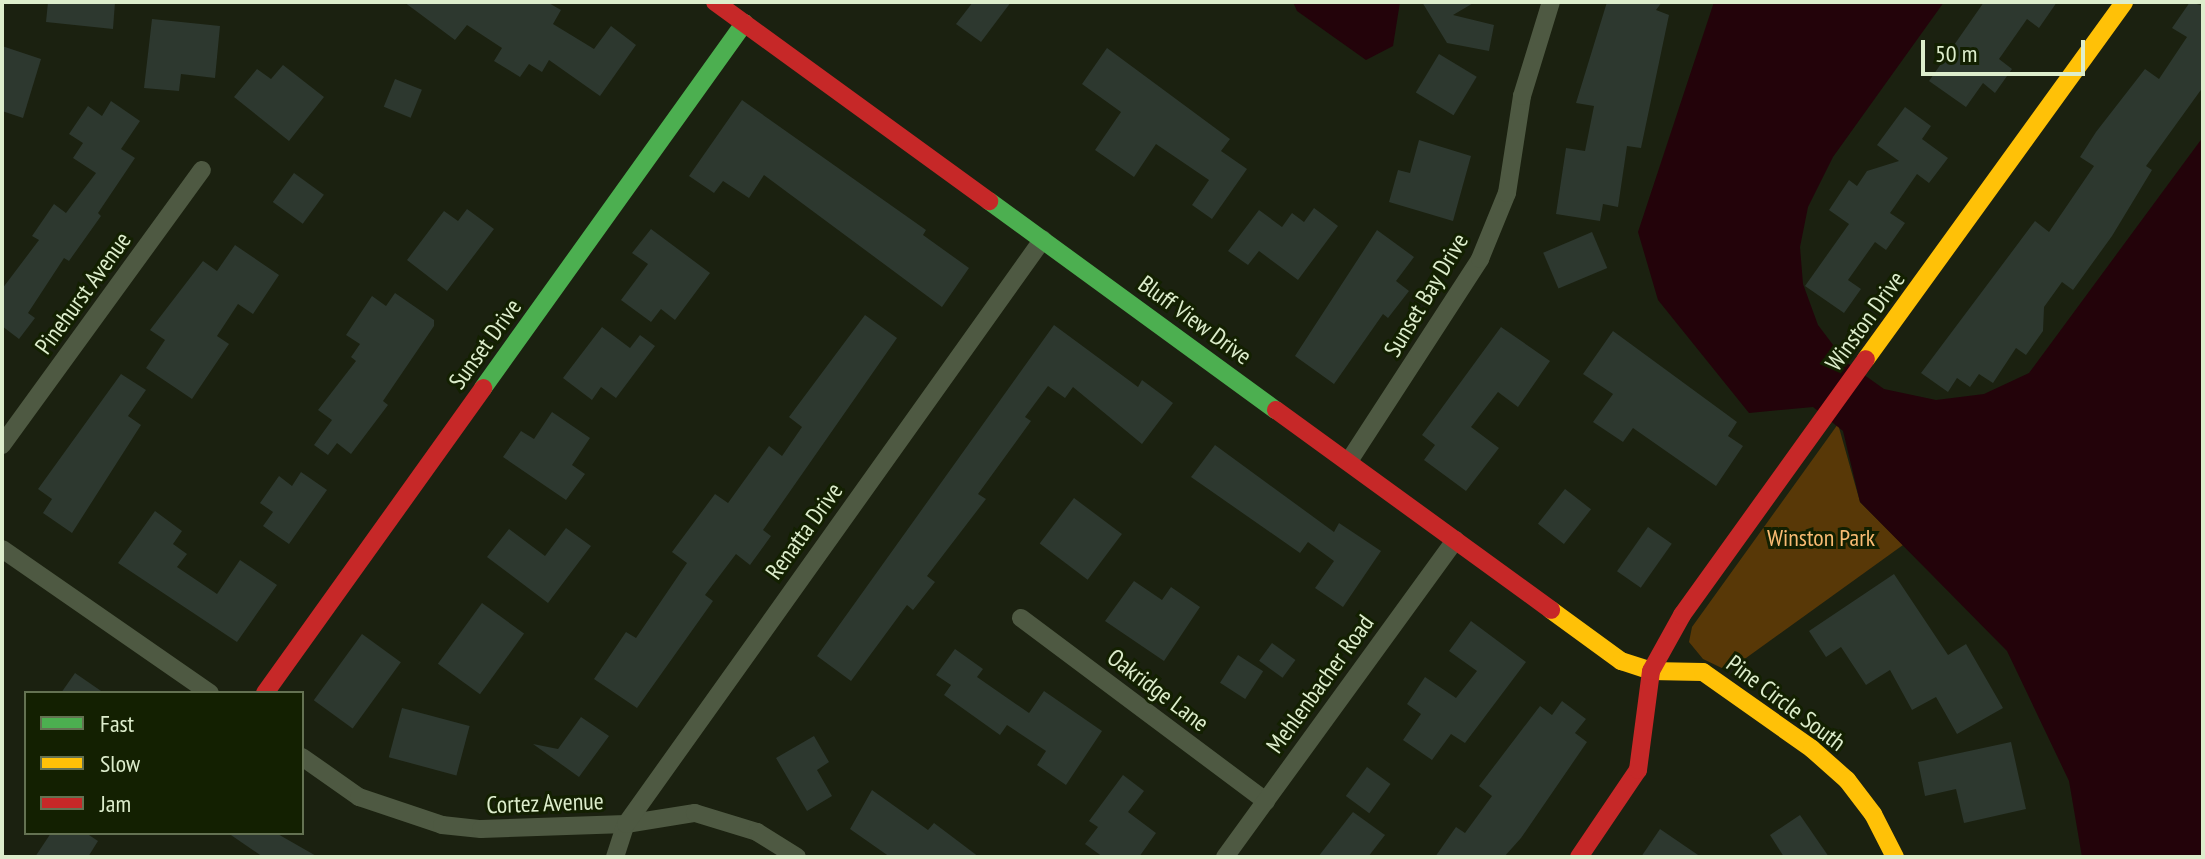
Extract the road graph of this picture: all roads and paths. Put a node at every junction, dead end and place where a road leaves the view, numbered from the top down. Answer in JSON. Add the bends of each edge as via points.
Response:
{"nodes":[{"id":1,"x":715,"y":2,"type":"edge"},
{"id":2,"x":1551,"y":2,"type":"edge"},
{"id":3,"x":2124,"y":2,"type":"edge"},
{"id":4,"x":744,"y":23,"type":"junction"},
{"id":5,"x":202,"y":170,"type":"dead end"},
{"id":6,"x":1043,"y":239,"type":"junction"},
{"id":7,"x":2,"y":445,"type":"edge"},
{"id":8,"x":1349,"y":461,"type":"junction"},
{"id":9,"x":1455,"y":540,"type":"junction"},
{"id":10,"x":2,"y":549,"type":"edge"},
{"id":11,"x":1021,"y":618,"type":"dead end"},
{"id":12,"x":1651,"y":671,"type":"junction"},
{"id":13,"x":207,"y":691,"type":"edge"},
{"id":14,"x":266,"y":691,"type":"edge"},
{"id":15,"x":304,"y":758,"type":"edge"},
{"id":16,"x":1266,"y":801,"type":"junction"},
{"id":17,"x":626,"y":824,"type":"junction"},
{"id":18,"x":615,"y":857,"type":"edge"},
{"id":19,"x":797,"y":857,"type":"edge"},
{"id":20,"x":1225,"y":857,"type":"edge"},
{"id":21,"x":1579,"y":857,"type":"edge"},
{"id":22,"x":1895,"y":857,"type":"edge"}],
"edges":[{"from":1,"to":4,"type":"street","name":"Bluff View Drive"},
{"from":2,"to":8,"type":"street","name":"Sunset Bay Drive","via":[[1522,96],[1507,193],[1480,259]]},
{"from":3,"to":12,"type":"street","name":"Winston Drive","via":[[1682,615]]},
{"from":4,"to":6,"type":"street","name":"Bluff View Drive"},
{"from":4,"to":14,"type":"street","name":"Sunset Drive"},
{"from":5,"to":7,"type":"street","name":"Pinehurst Avenue"},
{"from":6,"to":8,"type":"street","name":"Bluff View Drive"},
{"from":6,"to":17,"type":"street","name":"Renatta Drive"},
{"from":8,"to":9,"type":"street","name":"Bluff View Drive"},
{"from":9,"to":12,"type":"street","name":"Bluff View Drive","via":[[1621,661]]},
{"from":9,"to":16,"type":"street","name":"Mehlenbacher Road"},
{"from":10,"to":13,"type":"street"},
{"from":11,"to":16,"type":"street","name":"Oakridge Lane"},
{"from":12,"to":21,"type":"street","via":[[1638,770]]},
{"from":12,"to":22,"type":"street","name":"Pine Circle South","via":[[1703,672],[1812,749],[1847,780],[1873,814]]},
{"from":15,"to":17,"type":"street","name":"Cortez Avenue","via":[[359,797],[442,825],[481,829]]},
{"from":16,"to":20,"type":"street","name":"Mehlenbacher Road"},
{"from":17,"to":18,"type":"street","name":"Renatta Drive"},
{"from":17,"to":19,"type":"street","name":"Cortez Avenue","via":[[695,813],[757,832]]}]}
